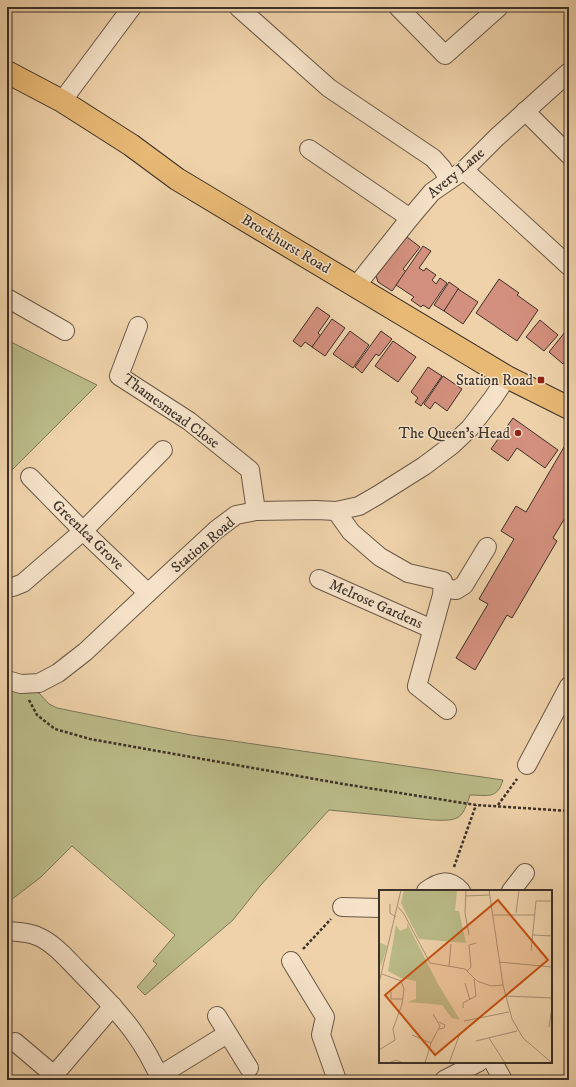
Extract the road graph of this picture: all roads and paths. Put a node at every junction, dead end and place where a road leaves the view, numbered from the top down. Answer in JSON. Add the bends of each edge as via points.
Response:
{"nodes":[{"id":1,"x":132,"y":7,"type":"edge"},
{"id":2,"x":238,"y":7,"type":"edge"},
{"id":3,"x":398,"y":7,"type":"edge"},
{"id":4,"x":499,"y":7,"type":"edge"},
{"id":5,"x":7,"y":72,"type":"edge"},
{"id":6,"x":569,"y":72,"type":"edge"},
{"id":7,"x":62,"y":101,"type":"junction"},
{"id":8,"x":525,"y":111,"type":"junction"},
{"id":9,"x":309,"y":149,"type":"dead end"},
{"id":10,"x":569,"y":155,"type":"edge"},
{"id":11,"x":464,"y":170,"type":"junction"},
{"id":12,"x":449,"y":180,"type":"junction"},
{"id":13,"x":410,"y":218,"type":"junction"},
{"id":14,"x":569,"y":266,"type":"edge"},
{"id":15,"x":356,"y":286,"type":"junction"},
{"id":16,"x":7,"y":298,"type":"edge"},
{"id":17,"x":138,"y":326,"type":"dead end"},
{"id":18,"x":65,"y":331,"type":"dead end"},
{"id":19,"x":507,"y":377,"type":"junction"},
{"id":20,"x":569,"y":408,"type":"edge"},
{"id":21,"x":163,"y":450,"type":"dead end"},
{"id":22,"x":30,"y":477,"type":"dead end"},
{"id":23,"x":256,"y":511,"type":"junction"},
{"id":24,"x":336,"y":511,"type":"junction"},
{"id":25,"x":83,"y":531,"type":"junction"},
{"id":26,"x":487,"y":547,"type":"dead end"},
{"id":27,"x":319,"y":579,"type":"dead end"},
{"id":28,"x":7,"y":587,"type":"edge"},
{"id":29,"x":443,"y":588,"type":"junction"},
{"id":30,"x":148,"y":592,"type":"junction"},
{"id":31,"x":432,"y":629,"type":"junction"},
{"id":32,"x":14,"y":682,"type":"edge"},
{"id":33,"x":569,"y":686,"type":"edge"},
{"id":34,"x":447,"y":710,"type":"dead end"},
{"id":35,"x":526,"y":765,"type":"joint"},
{"id":36,"x":476,"y":805,"type":"junction"},
{"id":37,"x":497,"y":806,"type":"junction"},
{"id":38,"x":569,"y":811,"type":"edge"},
{"id":39,"x":525,"y":873,"type":"dead end"},
{"id":40,"x":454,"y":887,"type":"edge"},
{"id":41,"x":428,"y":890,"type":"edge"},
{"id":42,"x":511,"y":890,"type":"edge"},
{"id":43,"x":342,"y":907,"type":"joint"},
{"id":44,"x":379,"y":908,"type":"edge"},
{"id":45,"x":7,"y":931,"type":"edge"},
{"id":46,"x":292,"y":961,"type":"joint"},
{"id":47,"x":113,"y":1006,"type":"junction"},
{"id":48,"x":217,"y":1016,"type":"dead end"},
{"id":49,"x":227,"y":1034,"type":"junction"},
{"id":50,"x":15,"y":1042,"type":"dead end"},
{"id":51,"x":477,"y":1063,"type":"edge"},
{"id":52,"x":494,"y":1063,"type":"edge"},
{"id":53,"x":248,"y":1068,"type":"dead end"},
{"id":54,"x":52,"y":1078,"type":"edge"},
{"id":55,"x":160,"y":1078,"type":"edge"},
{"id":56,"x":337,"y":1080,"type":"edge"},
{"id":57,"x":444,"y":1080,"type":"edge"},
{"id":58,"x":503,"y":1080,"type":"edge"}],
"edges":[{"from":1,"to":7,"type":"street"},
{"from":2,"to":12,"type":"street","via":[[330,88],[433,158]]},
{"from":3,"to":4,"type":"street","via":[[445,55]]},
{"from":5,"to":7,"type":"main road","name":"Brockhurst Road"},
{"from":6,"to":8,"type":"street","name":"Avery Lane"},
{"from":7,"to":15,"type":"main road","name":"Brockhurst Road","via":[[178,179]]},
{"from":8,"to":10,"type":"street"},
{"from":8,"to":11,"type":"street","name":"Avery Lane"},
{"from":9,"to":13,"type":"street"},
{"from":11,"to":12,"type":"street","name":"Avery Lane"},
{"from":11,"to":14,"type":"street"},
{"from":12,"to":13,"type":"street","name":"Avery Lane","via":[[432,192]]},
{"from":13,"to":15,"type":"street","name":"Avery Lane"},
{"from":15,"to":19,"type":"main road","name":"Brockhurst Road"},
{"from":16,"to":18,"type":"street"},
{"from":17,"to":23,"type":"street","name":"Thamesmead Close","via":[[119,376],[189,422],[250,470]]},
{"from":19,"to":20,"type":"main road","name":"Brockhurst Road"},
{"from":19,"to":24,"type":"street","name":"Station Road","via":[[470,428],[452,445],[424,466],[359,506]]},
{"from":21,"to":25,"type":"street"},
{"from":22,"to":25,"type":"street","name":"Greenlea Grove"},
{"from":23,"to":24,"type":"street","name":"Station Road"},
{"from":23,"to":30,"type":"street","name":"Station Road","via":[[236,515]]},
{"from":24,"to":29,"type":"street","via":[[351,532],[380,557],[408,573],[443,581]]},
{"from":25,"to":28,"type":"street","via":[[23,582]]},
{"from":25,"to":30,"type":"street","name":"Greenlea Grove"},
{"from":26,"to":29,"type":"street","via":[[464,585],[456,590]]},
{"from":27,"to":31,"type":"street","name":"Melrose Gardens"},
{"from":29,"to":31,"type":"street","name":"Melrose Gardens"},
{"from":30,"to":32,"type":"street","name":"Station Road","via":[[85,652],[58,673],[39,683]]},
{"from":31,"to":34,"type":"street","name":"Melrose Gardens","via":[[416,686]]},
{"from":32,"to":36,"type":"path","via":[[37,716],[55,729],[90,739],[335,783]]},
{"from":33,"to":35,"type":"street"},
{"from":35,"to":37,"type":"path"},
{"from":36,"to":37,"type":"path"},
{"from":36,"to":40,"type":"path"},
{"from":37,"to":38,"type":"path"},
{"from":39,"to":42,"type":"street"},
{"from":40,"to":41,"type":"street","via":[[435,885]]},
{"from":43,"to":44,"type":"street"},
{"from":43,"to":46,"type":"path"},
{"from":45,"to":47,"type":"street","via":[[26,933],[46,941]]},
{"from":46,"to":56,"type":"street","via":[[325,1017],[321,1035]]},
{"from":47,"to":54,"type":"street"},
{"from":47,"to":55,"type":"street","via":[[137,1037]]},
{"from":48,"to":49,"type":"street"},
{"from":49,"to":53,"type":"street"},
{"from":49,"to":55,"type":"street"},
{"from":50,"to":54,"type":"street"},
{"from":51,"to":57,"type":"street"},
{"from":52,"to":58,"type":"street"}]}
